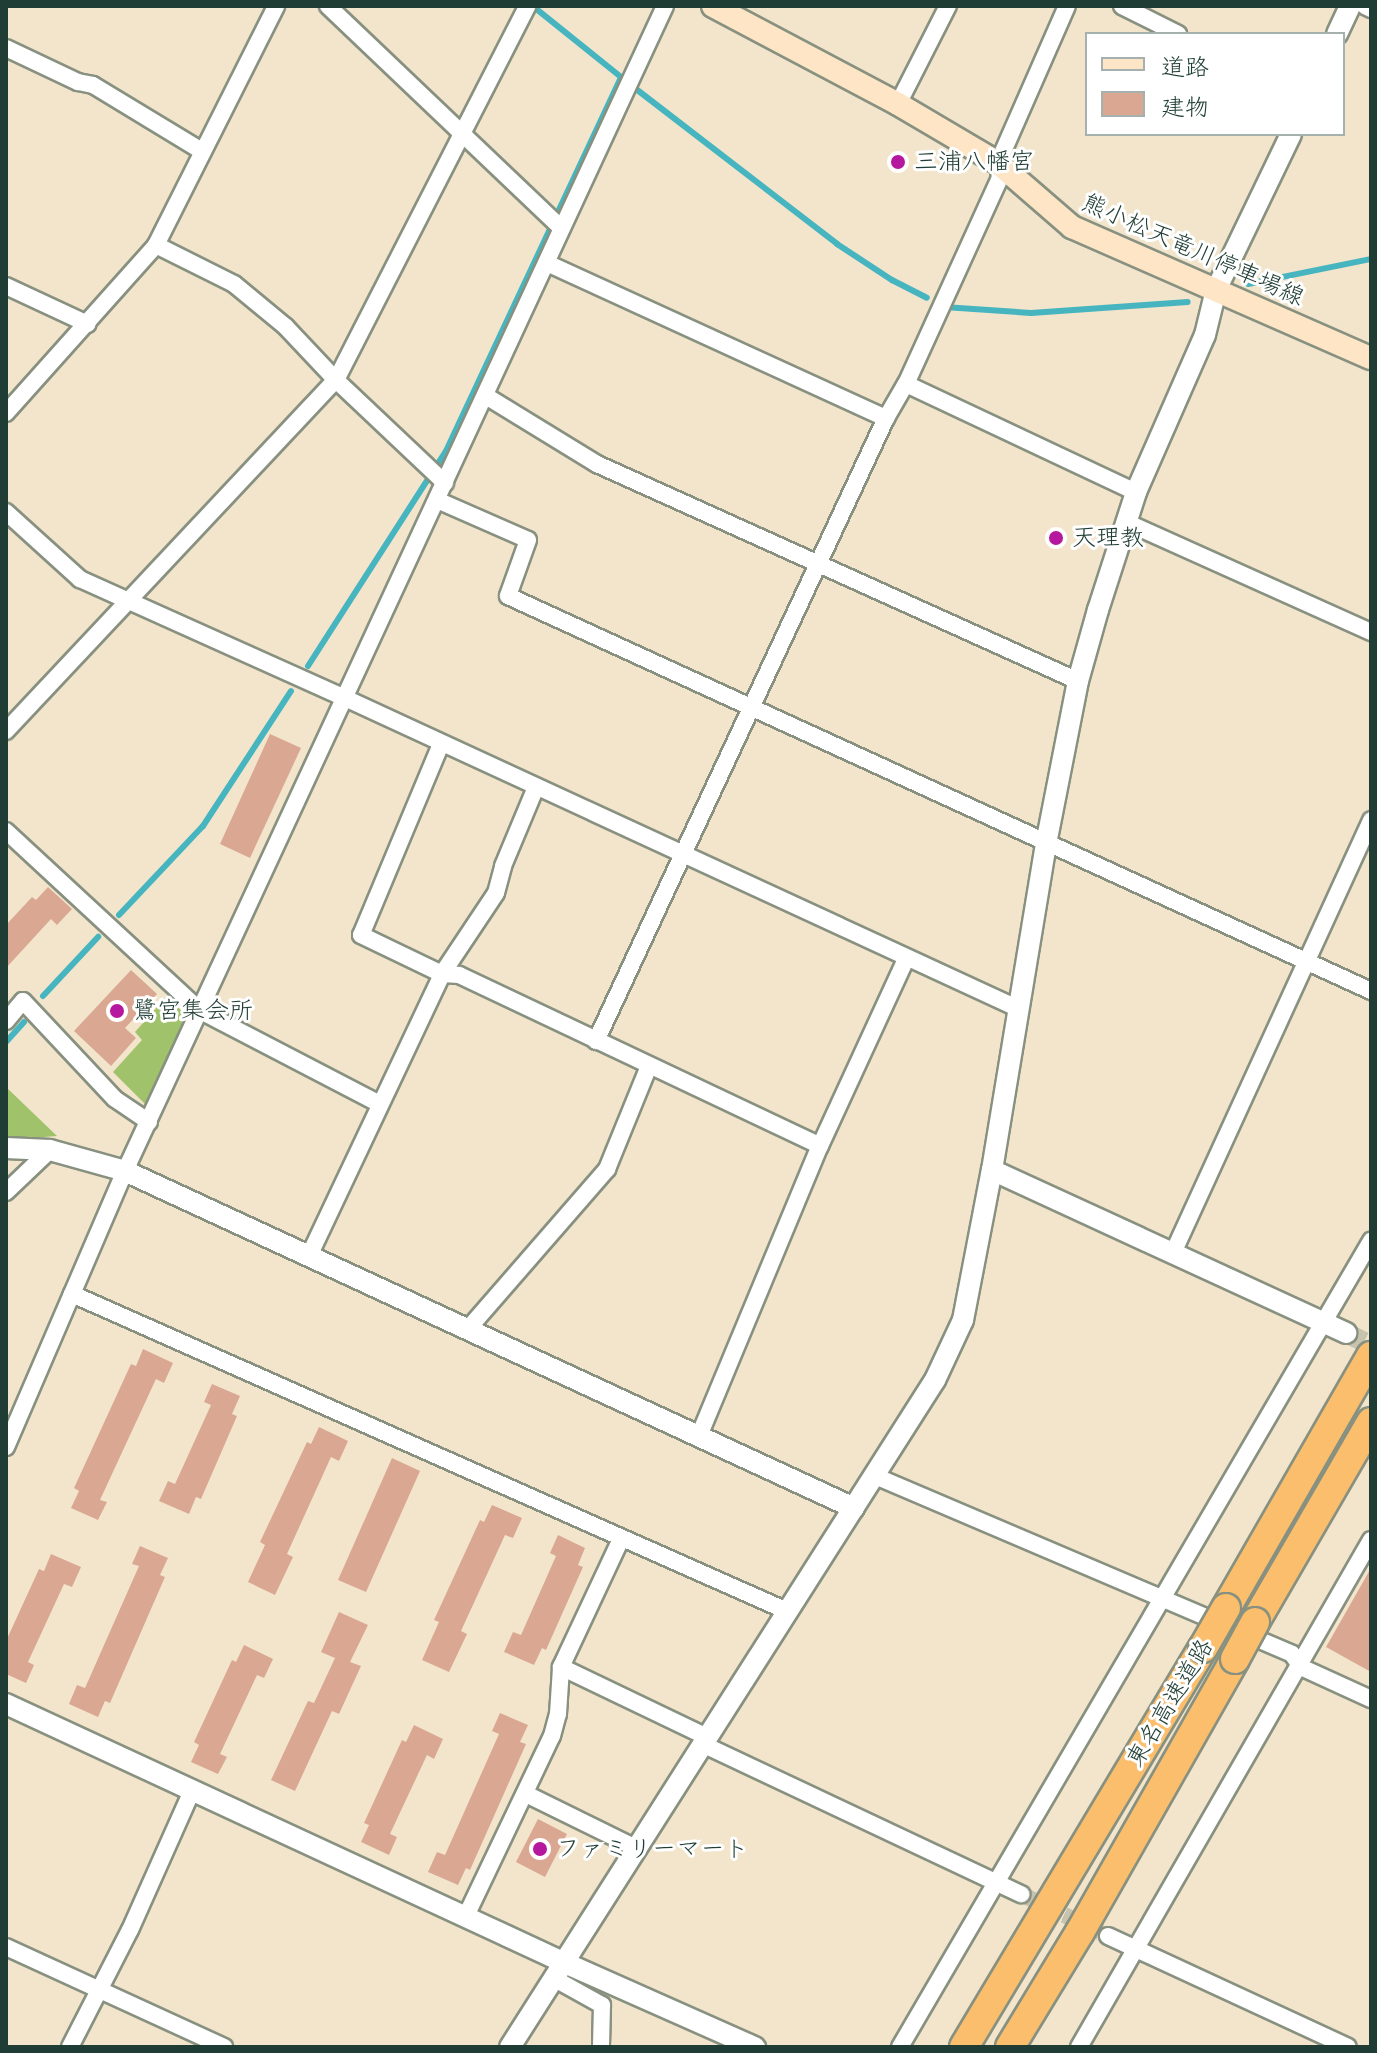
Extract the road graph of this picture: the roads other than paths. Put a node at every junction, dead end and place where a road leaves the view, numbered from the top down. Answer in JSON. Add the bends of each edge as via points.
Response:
{"nodes":[{"id":1,"x":276,"y":6,"type":"edge"},
{"id":2,"x":328,"y":6,"type":"edge"},
{"id":3,"x":527,"y":6,"type":"edge"},
{"id":4,"x":665,"y":6,"type":"edge"},
{"id":5,"x":713,"y":6,"type":"edge"},
{"id":6,"x":948,"y":6,"type":"edge"},
{"id":7,"x":1067,"y":6,"type":"edge"},
{"id":8,"x":1122,"y":6,"type":"edge"},
{"id":9,"x":1350,"y":6,"type":"edge"},
{"id":10,"x":1365,"y":6,"type":"edge"},
{"id":11,"x":1371,"y":9,"type":"edge"},
{"id":12,"x":1174,"y":32,"type":"edge"},
{"id":13,"x":1338,"y":32,"type":"edge"},
{"id":14,"x":6,"y":48,"type":"edge"},
{"id":15,"x":898,"y":104,"type":"junction"},
{"id":16,"x":462,"y":134,"type":"junction"},
{"id":17,"x":1290,"y":136,"type":"edge"},
{"id":18,"x":202,"y":151,"type":"junction"},
{"id":19,"x":998,"y":163,"type":"junction"},
{"id":20,"x":556,"y":224,"type":"junction"},
{"id":21,"x":156,"y":245,"type":"junction"},
{"id":22,"x":547,"y":263,"type":"junction"},
{"id":23,"x":6,"y":286,"type":"edge"},
{"id":24,"x":1216,"y":290,"type":"junction"},
{"id":25,"x":88,"y":324,"type":"junction"},
{"id":26,"x":1371,"y":358,"type":"edge"},
{"id":27,"x":336,"y":380,"type":"junction"},
{"id":28,"x":906,"y":384,"type":"junction"},
{"id":29,"x":486,"y":396,"type":"junction"},
{"id":30,"x":6,"y":413,"type":"edge"},
{"id":31,"x":886,"y":418,"type":"junction"},
{"id":32,"x":443,"y":481,"type":"junction"},
{"id":33,"x":1136,"y":492,"type":"junction"},
{"id":34,"x":437,"y":500,"type":"junction"},
{"id":35,"x":6,"y":512,"type":"edge"},
{"id":36,"x":1126,"y":522,"type":"junction"},
{"id":37,"x":821,"y":562,"type":"junction"},
{"id":38,"x":129,"y":600,"type":"junction"},
{"id":39,"x":1371,"y":632,"type":"edge"},
{"id":40,"x":1078,"y":681,"type":"junction"},
{"id":41,"x":345,"y":698,"type":"junction"},
{"id":42,"x":754,"y":707,"type":"junction"},
{"id":43,"x":6,"y":731,"type":"edge"},
{"id":44,"x":441,"y":744,"type":"junction"},
{"id":45,"x":536,"y":787,"type":"junction"},
{"id":46,"x":1371,"y":820,"type":"edge"},
{"id":47,"x":6,"y":831,"type":"edge"},
{"id":48,"x":1046,"y":844,"type":"junction"},
{"id":49,"x":685,"y":854,"type":"junction"},
{"id":50,"x":906,"y":959,"type":"junction"},
{"id":51,"x":1307,"y":962,"type":"junction"},
{"id":52,"x":442,"y":974,"type":"junction"},
{"id":53,"x":1371,"y":991,"type":"edge"},
{"id":54,"x":1017,"y":1008,"type":"junction"},
{"id":55,"x":199,"y":1010,"type":"junction"},
{"id":56,"x":6,"y":1021,"type":"edge"},
{"id":57,"x":596,"y":1041,"type":"junction"},
{"id":58,"x":649,"y":1066,"type":"junction"},
{"id":59,"x":378,"y":1103,"type":"junction"},
{"id":60,"x":149,"y":1122,"type":"junction"},
{"id":61,"x":820,"y":1146,"type":"junction"},
{"id":62,"x":6,"y":1148,"type":"edge"},
{"id":63,"x":50,"y":1150,"type":"junction"},
{"id":64,"x":992,"y":1170,"type":"junction"},
{"id":65,"x":125,"y":1171,"type":"junction"},
{"id":66,"x":6,"y":1192,"type":"edge"},
{"id":67,"x":1371,"y":1241,"type":"edge"},
{"id":68,"x":1173,"y":1253,"type":"junction"},
{"id":69,"x":309,"y":1256,"type":"junction"},
{"id":70,"x":72,"y":1294,"type":"junction"},
{"id":71,"x":1324,"y":1320,"type":"junction"},
{"id":72,"x":468,"y":1329,"type":"junction"},
{"id":73,"x":1346,"y":1333,"type":"tunnel mouth"},
{"id":74,"x":1371,"y":1356,"type":"edge"},
{"id":75,"x":1371,"y":1422,"type":"edge"},
{"id":76,"x":699,"y":1436,"type":"junction"},
{"id":77,"x":8,"y":1438,"type":"edge"},
{"id":78,"x":875,"y":1476,"type":"junction"},
{"id":79,"x":854,"y":1508,"type":"junction"},
{"id":80,"x":621,"y":1539,"type":"junction"},
{"id":81,"x":1371,"y":1540,"type":"edge"},
{"id":82,"x":1163,"y":1597,"type":"junction"},
{"id":83,"x":787,"y":1611,"type":"junction"},
{"id":84,"x":561,"y":1667,"type":"junction"},
{"id":85,"x":1301,"y":1667,"type":"junction"},
{"id":86,"x":1371,"y":1699,"type":"edge"},
{"id":87,"x":6,"y":1704,"type":"edge"},
{"id":88,"x":705,"y":1741,"type":"junction"},
{"id":89,"x":192,"y":1791,"type":"junction"},
{"id":90,"x":526,"y":1794,"type":"junction"},
{"id":91,"x":638,"y":1849,"type":"junction"},
{"id":92,"x":997,"y":1884,"type":"junction"},
{"id":93,"x":1021,"y":1894,"type":"tunnel mouth"},
{"id":94,"x":466,"y":1916,"type":"junction"},
{"id":95,"x":1108,"y":1936,"type":"tunnel mouth"},
{"id":96,"x":6,"y":1947,"type":"edge"},
{"id":97,"x":1139,"y":1948,"type":"junction"},
{"id":98,"x":560,"y":1971,"type":"junction"},
{"id":99,"x":100,"y":1989,"type":"junction"},
{"id":100,"x":70,"y":2047,"type":"edge"},
{"id":101,"x":224,"y":2047,"type":"edge"},
{"id":102,"x":510,"y":2047,"type":"edge"},
{"id":103,"x":601,"y":2047,"type":"edge"},
{"id":104,"x":755,"y":2047,"type":"edge"},
{"id":105,"x":900,"y":2047,"type":"edge"},
{"id":106,"x":964,"y":2047,"type":"edge"},
{"id":107,"x":1010,"y":2047,"type":"edge"},
{"id":108,"x":1079,"y":2047,"type":"edge"},
{"id":109,"x":1348,"y":2047,"type":"edge"}],
"edges":[{"from":1,"to":18,"type":"street"},
{"from":2,"to":16,"type":"street"},
{"from":3,"to":16,"type":"street"},
{"from":4,"to":20,"type":"street"},
{"from":5,"to":15,"type":"main road","name":"熊小松天竜川停車場線"},
{"from":6,"to":15,"type":"street"},
{"from":7,"to":19,"type":"street"},
{"from":8,"to":12,"type":"street"},
{"from":9,"to":13,"type":"street"},
{"from":10,"to":11,"type":"street"},
{"from":14,"to":18,"type":"street","via":[[93,85]]},
{"from":15,"to":19,"type":"main road","name":"熊小松天竜川停車場線"},
{"from":16,"to":20,"type":"street"},
{"from":16,"to":27,"type":"street"},
{"from":17,"to":24,"type":"street"},
{"from":18,"to":21,"type":"street"},
{"from":19,"to":24,"type":"main road","name":"熊小松天竜川停車場線","via":[[1072,227]]},
{"from":19,"to":28,"type":"street","via":[[1000,178]]},
{"from":20,"to":22,"type":"street"},
{"from":21,"to":25,"type":"street"},
{"from":21,"to":27,"type":"street","via":[[234,284],[286,327]]},
{"from":22,"to":29,"type":"street"},
{"from":22,"to":31,"type":"street"},
{"from":23,"to":25,"type":"street"},
{"from":24,"to":26,"type":"main road","name":"熊小松天竜川停車場線"},
{"from":24,"to":33,"type":"street","via":[[1205,335]]},
{"from":25,"to":30,"type":"street"},
{"from":27,"to":32,"type":"street"},
{"from":27,"to":38,"type":"street"},
{"from":28,"to":31,"type":"street"},
{"from":28,"to":33,"type":"street"},
{"from":29,"to":32,"type":"street"},
{"from":29,"to":37,"type":"street","via":[[597,464]]},
{"from":31,"to":37,"type":"street"},
{"from":32,"to":34,"type":"street"},
{"from":33,"to":36,"type":"street"},
{"from":34,"to":41,"type":"street"},
{"from":34,"to":42,"type":"street","via":[[528,540],[508,596]]},
{"from":35,"to":38,"type":"street","via":[[80,579]]},
{"from":36,"to":39,"type":"street"},
{"from":36,"to":40,"type":"street"},
{"from":37,"to":40,"type":"street"},
{"from":37,"to":42,"type":"street"},
{"from":38,"to":41,"type":"street"},
{"from":38,"to":43,"type":"street"},
{"from":40,"to":48,"type":"street"},
{"from":41,"to":44,"type":"street"},
{"from":41,"to":55,"type":"street"},
{"from":42,"to":48,"type":"street"},
{"from":42,"to":49,"type":"street"},
{"from":44,"to":45,"type":"street"},
{"from":44,"to":52,"type":"street","via":[[361,935]]},
{"from":45,"to":49,"type":"street"},
{"from":45,"to":52,"type":"street","via":[[496,893]]},
{"from":46,"to":51,"type":"street"},
{"from":47,"to":55,"type":"street"},
{"from":48,"to":51,"type":"street"},
{"from":48,"to":54,"type":"street"},
{"from":49,"to":50,"type":"street"},
{"from":49,"to":57,"type":"street"},
{"from":50,"to":54,"type":"street"},
{"from":50,"to":61,"type":"street"},
{"from":51,"to":53,"type":"street"},
{"from":51,"to":68,"type":"street"},
{"from":52,"to":57,"type":"street","via":[[459,975]]},
{"from":52,"to":59,"type":"street"},
{"from":54,"to":64,"type":"street"},
{"from":55,"to":59,"type":"street"},
{"from":55,"to":60,"type":"street"},
{"from":56,"to":60,"type":"street","via":[[23,1001],[115,1099]]},
{"from":57,"to":58,"type":"street"},
{"from":58,"to":61,"type":"street"},
{"from":58,"to":72,"type":"street","via":[[607,1169]]},
{"from":59,"to":69,"type":"street"},
{"from":60,"to":65,"type":"street"},
{"from":61,"to":76,"type":"street"},
{"from":62,"to":63,"type":"street"},
{"from":63,"to":65,"type":"street"},
{"from":63,"to":66,"type":"street"},
{"from":64,"to":68,"type":"street"},
{"from":64,"to":78,"type":"street","via":[[963,1320],[935,1380]]},
{"from":65,"to":69,"type":"street"},
{"from":65,"to":70,"type":"street"},
{"from":67,"to":71,"type":"street"},
{"from":68,"to":71,"type":"street"},
{"from":69,"to":72,"type":"street"},
{"from":70,"to":77,"type":"street"},
{"from":70,"to":80,"type":"street"},
{"from":71,"to":73,"type":"street"},
{"from":71,"to":82,"type":"street"},
{"from":72,"to":76,"type":"street"},
{"from":74,"to":106,"type":"highway","name":"東名高速道路","bridge":true},
{"from":75,"to":107,"type":"highway","name":"東名高速道路","bridge":true},
{"from":76,"to":79,"type":"street"},
{"from":78,"to":79,"type":"street"},
{"from":78,"to":82,"type":"street"},
{"from":79,"to":83,"type":"street"},
{"from":80,"to":83,"type":"street"},
{"from":80,"to":84,"type":"street"},
{"from":81,"to":85,"type":"street"},
{"from":82,"to":85,"type":"street","via":[[1292,1654]]},
{"from":82,"to":92,"type":"street"},
{"from":83,"to":88,"type":"street"},
{"from":84,"to":88,"type":"street"},
{"from":84,"to":90,"type":"street","via":[[552,1736]]},
{"from":85,"to":86,"type":"street"},
{"from":85,"to":97,"type":"street"},
{"from":87,"to":89,"type":"street"},
{"from":88,"to":91,"type":"street"},
{"from":88,"to":92,"type":"street"},
{"from":89,"to":94,"type":"street"},
{"from":89,"to":99,"type":"street"},
{"from":90,"to":91,"type":"street"},
{"from":90,"to":94,"type":"street"},
{"from":91,"to":98,"type":"street"},
{"from":92,"to":93,"type":"street"},
{"from":92,"to":105,"type":"street"},
{"from":94,"to":98,"type":"street"},
{"from":95,"to":97,"type":"street"},
{"from":96,"to":99,"type":"street"},
{"from":97,"to":108,"type":"street"},
{"from":97,"to":109,"type":"street"},
{"from":98,"to":102,"type":"street"},
{"from":98,"to":103,"type":"street","via":[[602,2005]]},
{"from":98,"to":104,"type":"street"},
{"from":99,"to":100,"type":"street"},
{"from":99,"to":101,"type":"street"}]}
